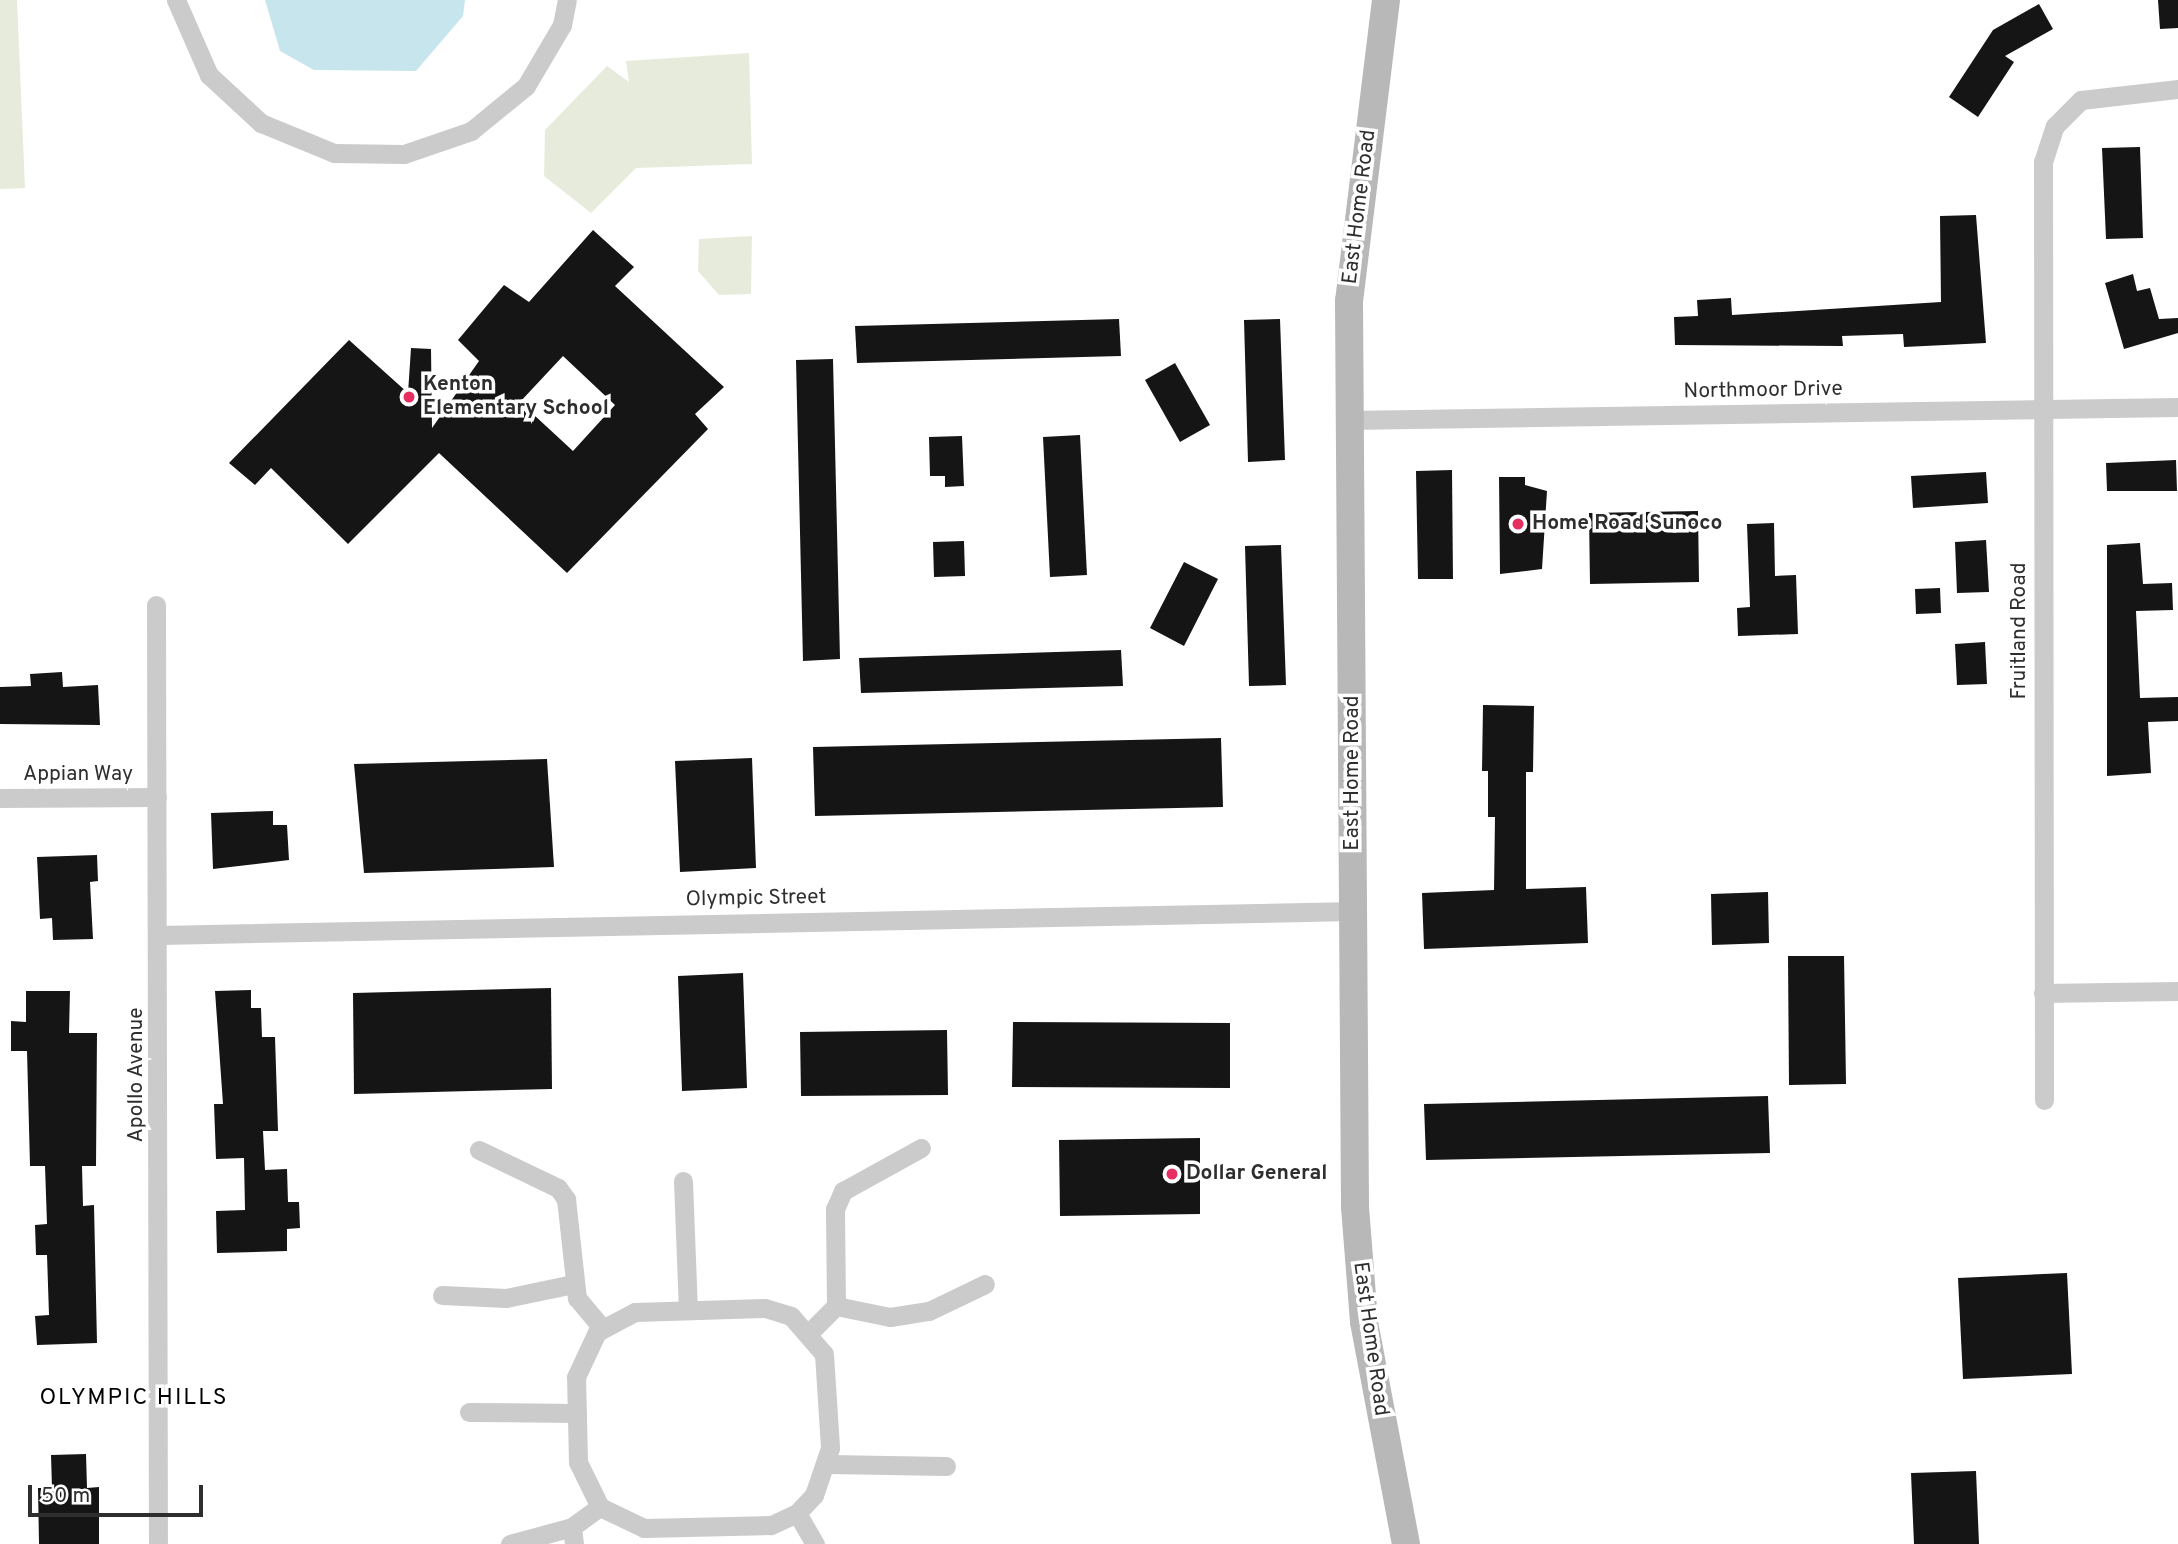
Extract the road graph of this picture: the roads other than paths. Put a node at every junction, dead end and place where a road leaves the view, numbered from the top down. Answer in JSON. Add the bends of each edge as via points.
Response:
{"nodes":[{"id":1,"x":176,"y":0,"type":"edge"},
{"id":2,"x":567,"y":0,"type":"edge"},
{"id":3,"x":1386,"y":0,"type":"edge"},
{"id":4,"x":2178,"y":89,"type":"edge"},
{"id":5,"x":2178,"y":407,"type":"edge"},
{"id":6,"x":2042,"y":409,"type":"junction"},
{"id":7,"x":1349,"y":419,"type":"junction"},
{"id":8,"x":156,"y":605,"type":"dead end"},
{"id":9,"x":157,"y":797,"type":"junction"},
{"id":10,"x":0,"y":798,"type":"edge"},
{"id":11,"x":1353,"y":911,"type":"junction"},
{"id":12,"x":160,"y":935,"type":"junction"},
{"id":13,"x":2178,"y":991,"type":"edge"},
{"id":14,"x":2043,"y":993,"type":"junction"},
{"id":15,"x":2044,"y":1100,"type":"dead end"},
{"id":16,"x":921,"y":1148,"type":"dead end"},
{"id":17,"x":479,"y":1150,"type":"dead end"},
{"id":18,"x":683,"y":1181,"type":"dead end"},
{"id":19,"x":573,"y":1284,"type":"junction"},
{"id":20,"x":985,"y":1284,"type":"dead end"},
{"id":21,"x":442,"y":1295,"type":"dead end"},
{"id":22,"x":836,"y":1306,"type":"junction"},
{"id":23,"x":688,"y":1310,"type":"junction"},
{"id":24,"x":602,"y":1328,"type":"junction"},
{"id":25,"x":810,"y":1332,"type":"junction"},
{"id":26,"x":470,"y":1412,"type":"dead end"},
{"id":27,"x":577,"y":1413,"type":"junction"},
{"id":28,"x":828,"y":1464,"type":"junction"},
{"id":29,"x":946,"y":1466,"type":"dead end"},
{"id":30,"x":600,"y":1507,"type":"junction"},
{"id":31,"x":797,"y":1513,"type":"junction"},
{"id":32,"x":573,"y":1535,"type":"edge"},
{"id":33,"x":701,"y":1536,"type":"edge"},
{"id":34,"x":158,"y":1544,"type":"edge"},
{"id":35,"x":510,"y":1544,"type":"edge"},
{"id":36,"x":816,"y":1544,"type":"edge"},
{"id":37,"x":1406,"y":1544,"type":"edge"}],
"edges":[{"from":1,"to":2,"type":"street","via":[[209,75],[261,123],[334,153],[404,154],[471,131],[526,86],[562,25]]},
{"from":3,"to":7,"type":"street","name":"East Home Road","via":[[1353,240]]},
{"from":4,"to":6,"type":"street","name":"Fruitland Road","via":[[2081,100],[2055,126],[2043,162]]},
{"from":5,"to":6,"type":"street","name":"Northmoor Drive"},
{"from":6,"to":7,"type":"street","name":"Northmoor Drive"},
{"from":6,"to":14,"type":"street","name":"Fruitland Road"},
{"from":7,"to":11,"type":"street","name":"East Home Road"},
{"from":8,"to":9,"type":"street","name":"Apollo Avenue"},
{"from":9,"to":10,"type":"street","name":"Appian Way"},
{"from":9,"to":12,"type":"street","name":"Apollo Avenue"},
{"from":11,"to":12,"type":"street","name":"Olympic Street"},
{"from":11,"to":37,"type":"street","name":"East Home Road","via":[[1355,1207],[1364,1322]]},
{"from":12,"to":34,"type":"street","name":"Apollo Avenue"},
{"from":13,"to":14,"type":"street"},
{"from":14,"to":15,"type":"street","name":"Fruitland Road"},
{"from":16,"to":22,"type":"street","via":[[843,1191],[835,1209]]},
{"from":17,"to":19,"type":"street","via":[[558,1188],[566,1199]]},
{"from":18,"to":23,"type":"street"},
{"from":19,"to":21,"type":"street","via":[[506,1297]]},
{"from":19,"to":24,"type":"street","via":[[577,1298]]},
{"from":20,"to":22,"type":"street","via":[[929,1311],[890,1317]]},
{"from":22,"to":25,"type":"street"},
{"from":23,"to":24,"type":"street","via":[[635,1312]]},
{"from":23,"to":25,"type":"street","via":[[765,1308],[791,1316]]},
{"from":24,"to":27,"type":"street","via":[[583,1352]]},
{"from":25,"to":28,"type":"street","via":[[829,1380]]},
{"from":26,"to":27,"type":"street"},
{"from":27,"to":30,"type":"street","via":[[578,1462]]},
{"from":28,"to":29,"type":"street"},
{"from":28,"to":31,"type":"street"},
{"from":30,"to":32,"type":"street"},
{"from":30,"to":33,"type":"street","via":[[644,1528]]},
{"from":31,"to":33,"type":"street","via":[[771,1525]]},
{"from":31,"to":36,"type":"street"},
{"from":32,"to":35,"type":"street"}]}
